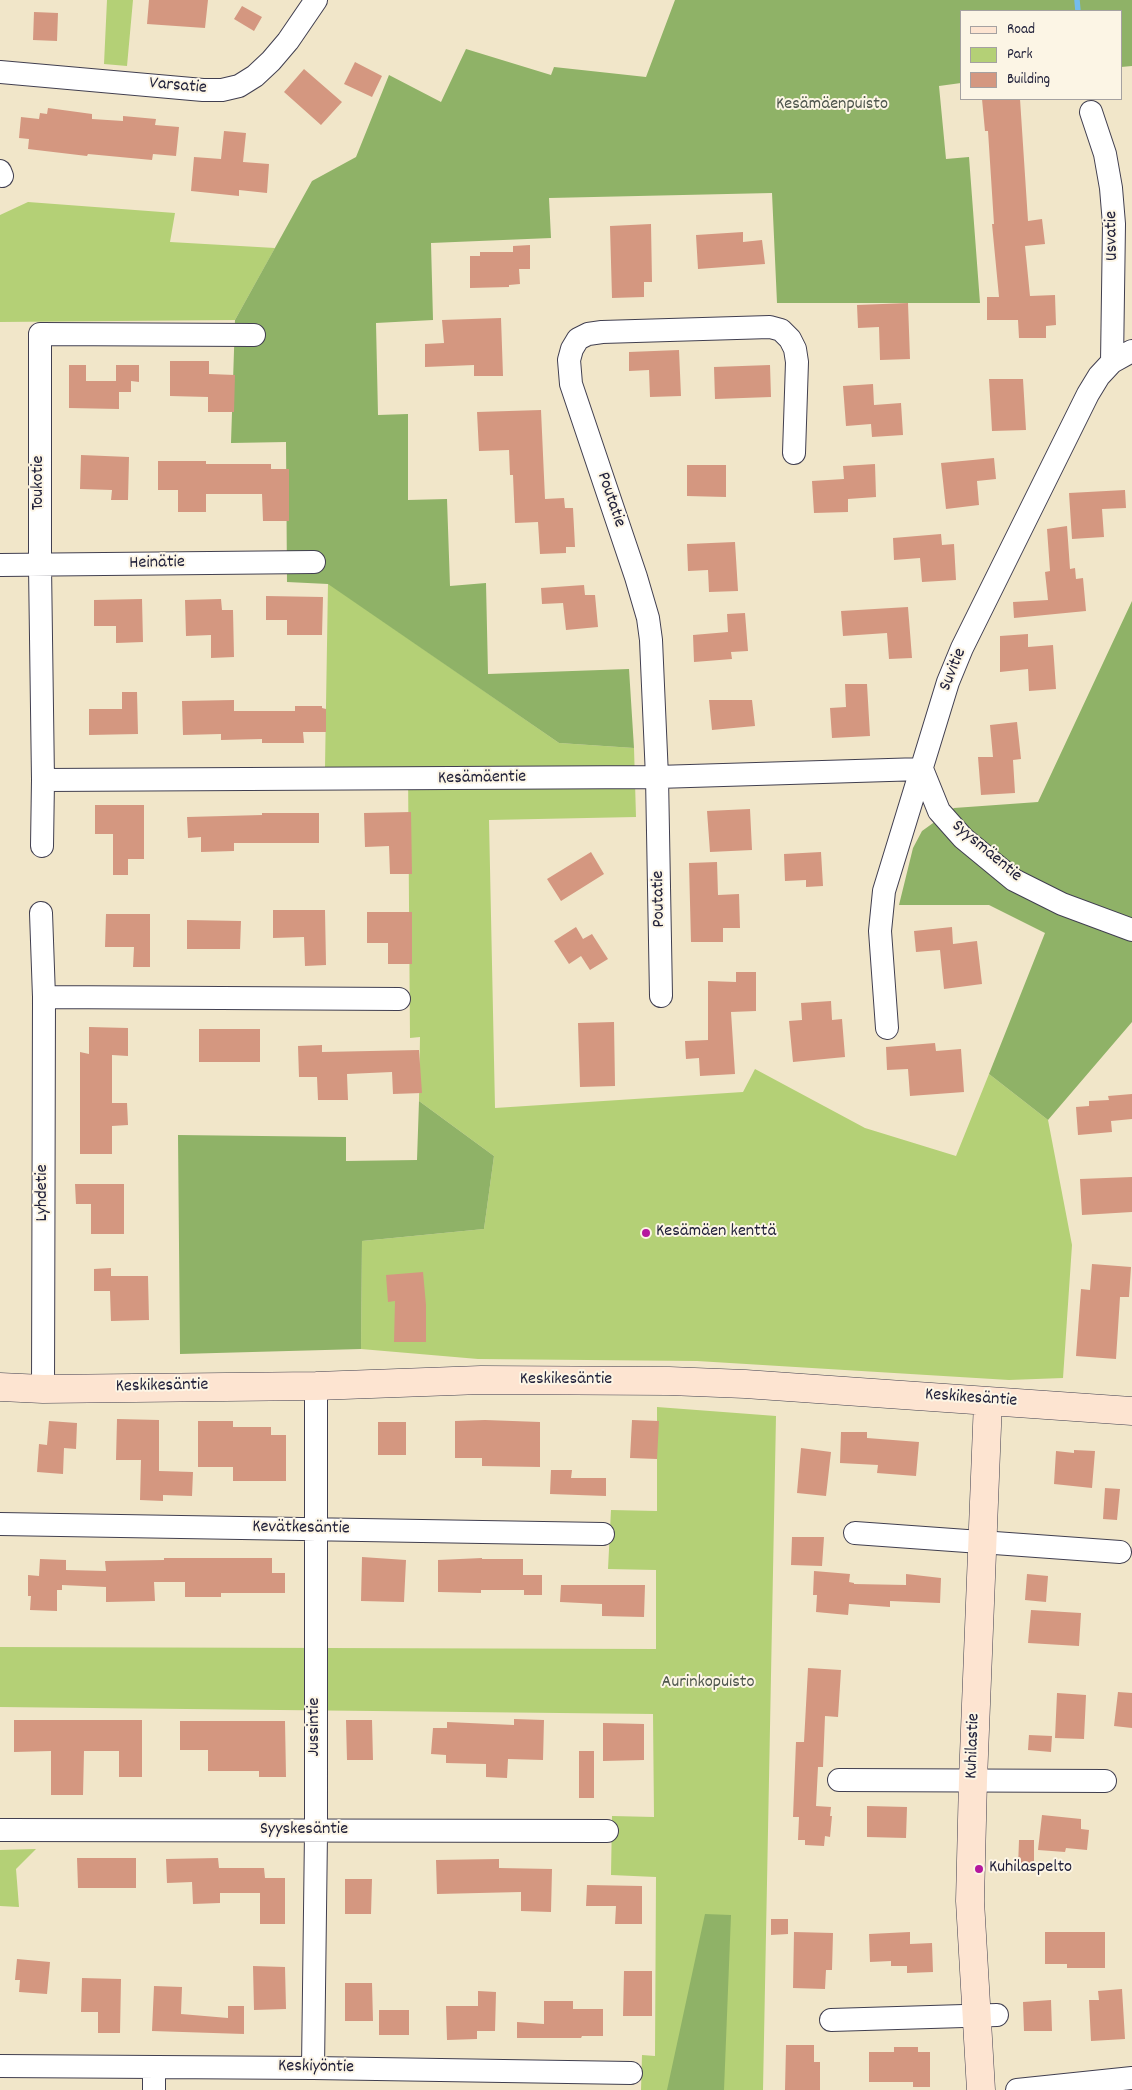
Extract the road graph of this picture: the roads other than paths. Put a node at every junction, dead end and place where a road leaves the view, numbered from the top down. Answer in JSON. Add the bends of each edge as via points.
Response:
{"nodes":[{"id":1,"x":316,"y":0,"type":"edge"},
{"id":2,"x":0,"y":72,"type":"edge"},
{"id":3,"x":1091,"y":112,"type":"dead end"},
{"id":4,"x":254,"y":335,"type":"dead end"},
{"id":5,"x":1132,"y":351,"type":"edge"},
{"id":6,"x":1112,"y":362,"type":"junction"},
{"id":7,"x":794,"y":453,"type":"dead end"},
{"id":8,"x":314,"y":562,"type":"dead end"},
{"id":9,"x":0,"y":565,"type":"edge"},
{"id":10,"x":40,"y":566,"type":"junction"},
{"id":11,"x":922,"y":770,"type":"junction"},
{"id":12,"x":658,"y":777,"type":"junction"},
{"id":13,"x":43,"y":780,"type":"junction"},
{"id":14,"x":42,"y":846,"type":"dead end"},
{"id":15,"x":41,"y":913,"type":"dead end"},
{"id":16,"x":1132,"y":930,"type":"edge"},
{"id":17,"x":661,"y":996,"type":"dead end"},
{"id":18,"x":44,"y":997,"type":"junction"},
{"id":19,"x":399,"y":999,"type":"dead end"},
{"id":20,"x":887,"y":1028,"type":"dead end"},
{"id":21,"x":316,"y":1386,"type":"junction"},
{"id":22,"x":0,"y":1387,"type":"edge"},
{"id":23,"x":43,"y":1389,"type":"junction"},
{"id":24,"x":988,"y":1401,"type":"junction"},
{"id":25,"x":1132,"y":1412,"type":"edge"},
{"id":26,"x":0,"y":1524,"type":"edge"},
{"id":27,"x":316,"y":1529,"type":"junction"},
{"id":28,"x":855,"y":1533,"type":"dead end"},
{"id":29,"x":603,"y":1534,"type":"dead end"},
{"id":30,"x":983,"y":1542,"type":"junction"},
{"id":31,"x":1120,"y":1552,"type":"dead end"},
{"id":32,"x":839,"y":1780,"type":"dead end"},
{"id":33,"x":973,"y":1780,"type":"junction"},
{"id":34,"x":1104,"y":1781,"type":"dead end"},
{"id":35,"x":0,"y":1830,"type":"edge"},
{"id":36,"x":607,"y":1831,"type":"dead end"},
{"id":37,"x":316,"y":1832,"type":"junction"},
{"id":38,"x":986,"y":2015,"type":"junction"},
{"id":39,"x":830,"y":2020,"type":"dead end"},
{"id":40,"x":0,"y":2066,"type":"edge"},
{"id":41,"x":154,"y":2068,"type":"junction"},
{"id":42,"x":313,"y":2068,"type":"junction"},
{"id":43,"x":631,"y":2073,"type":"dead end"},
{"id":44,"x":1132,"y":2078,"type":"edge"},
{"id":45,"x":154,"y":2090,"type":"edge"},
{"id":46,"x":981,"y":2090,"type":"edge"},
{"id":47,"x":1017,"y":2090,"type":"edge"}],
"edges":[{"from":1,"to":2,"type":"street","name":"Varsatie","via":[[288,41],[255,76],[240,86],[204,90]]},
{"from":3,"to":6,"type":"street","name":"Usvatie","via":[[1112,188]]},
{"from":4,"to":10,"type":"street","name":"Toukotie","via":[[40,334]]},
{"from":5,"to":6,"type":"street","name":"Suvitie"},
{"from":6,"to":11,"type":"street","name":"Suvitie","via":[[1098,376],[1088,394],[962,648],[938,710]]},
{"from":7,"to":12,"type":"street","name":"Poutatie","via":[[795,349],[780,330],[770,327],[602,332],[578,339],[572,349],[569,360],[571,384],[648,618]]},
{"from":8,"to":10,"type":"street","name":"Heinätie"},
{"from":9,"to":10,"type":"street","name":"Heinätie"},
{"from":10,"to":13,"type":"street","name":"Toukotie"},
{"from":11,"to":12,"type":"street","name":"Kesämäentie"},
{"from":11,"to":16,"type":"street","name":"Syysmäentie","via":[[939,811],[963,838],[1014,880],[1062,904]]},
{"from":11,"to":20,"type":"street","name":"Suvitie","via":[[889,871],[881,909]]},
{"from":12,"to":13,"type":"street","name":"Kesämäentie"},
{"from":12,"to":17,"type":"street","name":"Poutatie"},
{"from":13,"to":14,"type":"street","name":"Toukotie"},
{"from":15,"to":18,"type":"street","name":"Lyhdetie"},
{"from":18,"to":19,"type":"street"},
{"from":18,"to":23,"type":"street","name":"Lyhdetie"},
{"from":21,"to":23,"type":"street","name":"Keskikesäntie"},
{"from":21,"to":24,"type":"street","name":"Keskikesäntie","via":[[480,1380],[669,1381]]},
{"from":21,"to":27,"type":"street","name":"Jussintie"},
{"from":22,"to":23,"type":"street","name":"Keskikesäntie"},
{"from":24,"to":25,"type":"street","name":"Keskikesäntie"},
{"from":24,"to":30,"type":"street","name":"Kuhilastie"},
{"from":26,"to":27,"type":"street","name":"Kevätkesäntie"},
{"from":27,"to":29,"type":"street","name":"Kevätkesäntie"},
{"from":27,"to":37,"type":"street","name":"Jussintie"},
{"from":28,"to":30,"type":"street"},
{"from":30,"to":31,"type":"street"},
{"from":30,"to":33,"type":"street","name":"Kuhilastie"},
{"from":32,"to":33,"type":"street"},
{"from":33,"to":34,"type":"street"},
{"from":33,"to":38,"type":"street","name":"Kuhilastie","via":[[970,1901]]},
{"from":35,"to":37,"type":"street","name":"Syyskesäntie"},
{"from":36,"to":37,"type":"street","name":"Syyskesäntie"},
{"from":37,"to":42,"type":"street","name":"Jussintie"},
{"from":38,"to":39,"type":"street"},
{"from":38,"to":46,"type":"street","name":"Kuhilastie"},
{"from":40,"to":41,"type":"street","name":"Keskiyöntie"},
{"from":41,"to":42,"type":"street","name":"Keskiyöntie"},
{"from":41,"to":45,"type":"street"},
{"from":42,"to":43,"type":"street","name":"Keskiyöntie"},
{"from":44,"to":47,"type":"street"}]}
